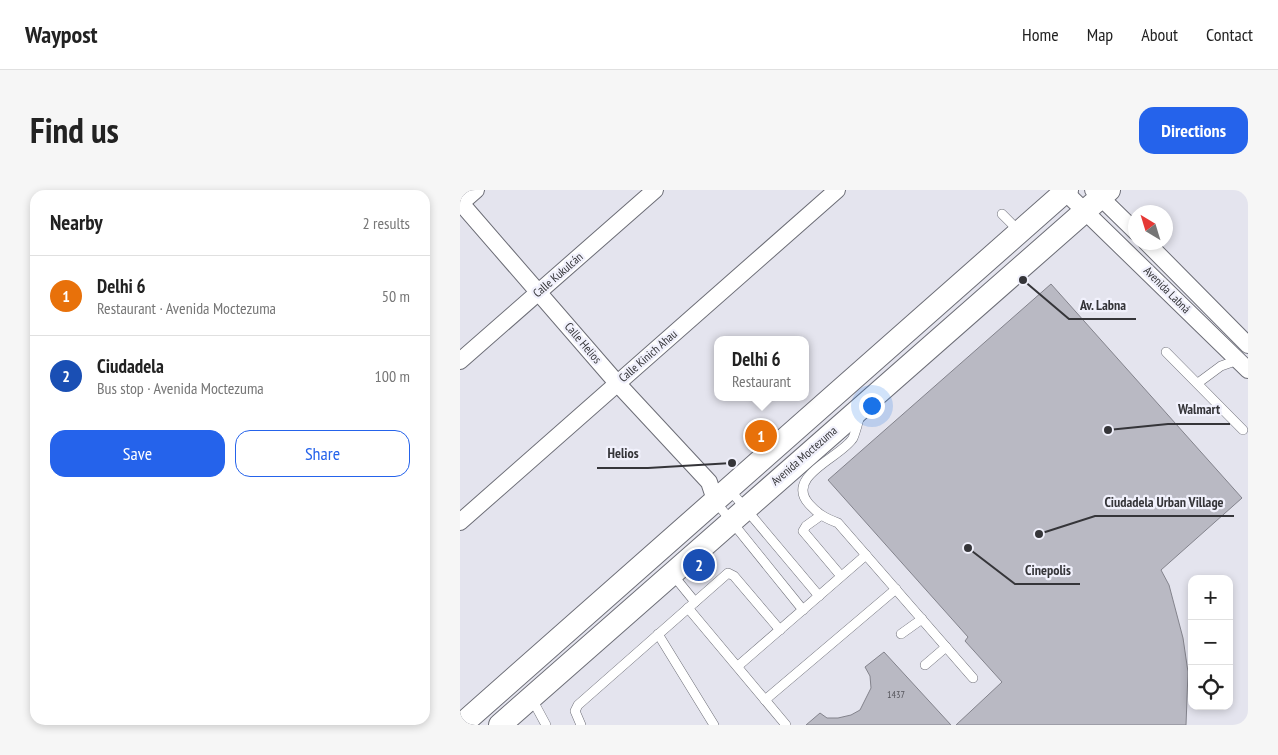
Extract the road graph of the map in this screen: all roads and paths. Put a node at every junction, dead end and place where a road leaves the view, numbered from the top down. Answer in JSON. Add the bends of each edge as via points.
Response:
{"nodes":[{"id":1,"x":476,"y":190,"type":"edge"},
{"id":2,"x":655,"y":190,"type":"edge"},
{"id":3,"x":837,"y":190,"type":"edge"},
{"id":4,"x":1065,"y":191,"type":"edge"},
{"id":5,"x":1097,"y":197,"type":"edge"},
{"id":6,"x":460,"y":203,"type":"edge"},
{"id":7,"x":1002,"y":214,"type":"dead end"},
{"id":8,"x":1128,"y":225,"type":"edge"},
{"id":9,"x":1019,"y":232,"type":"junction"},
{"id":10,"x":1154,"y":250,"type":"edge"},
{"id":11,"x":539,"y":292,"type":"junction"},
{"id":12,"x":1248,"y":345,"type":"edge"},
{"id":13,"x":1166,"y":352,"type":"dead end"},
{"id":14,"x":1245,"y":360,"type":"edge"},
{"id":15,"x":460,"y":361,"type":"edge"},
{"id":16,"x":617,"y":383,"type":"junction"},
{"id":17,"x":1198,"y":383,"type":"junction"},
{"id":18,"x":865,"y":402,"type":"junction"},
{"id":19,"x":1243,"y":430,"type":"dead end"},
{"id":20,"x":717,"y":490,"type":"junction"},
{"id":21,"x":738,"y":514,"type":"junction"},
{"id":22,"x":820,"y":516,"type":"junction"},
{"id":23,"x":460,"y":522,"type":"edge"},
{"id":24,"x":866,"y":555,"type":"junction"},
{"id":25,"x":671,"y":573,"type":"junction"},
{"id":26,"x":841,"y":576,"type":"junction"},
{"id":27,"x":896,"y":589,"type":"junction"},
{"id":28,"x":819,"y":596,"type":"junction"},
{"id":29,"x":695,"y":602,"type":"junction"},
{"id":30,"x":688,"y":608,"type":"junction"},
{"id":31,"x":803,"y":610,"type":"junction"},
{"id":32,"x":922,"y":619,"type":"junction"},
{"id":33,"x":780,"y":630,"type":"junction"},
{"id":34,"x":658,"y":634,"type":"junction"},
{"id":35,"x":901,"y":634,"type":"dead end"},
{"id":36,"x":946,"y":647,"type":"junction"},
{"id":37,"x":738,"y":666,"type":"junction"},
{"id":38,"x":925,"y":666,"type":"dead end"},
{"id":39,"x":973,"y":678,"type":"dead end"},
{"id":40,"x":532,"y":697,"type":"junction"},
{"id":41,"x":765,"y":700,"type":"junction"},
{"id":42,"x":507,"y":723,"type":"edge"},
{"id":43,"x":462,"y":725,"type":"edge"},
{"id":44,"x":546,"y":725,"type":"edge"},
{"id":45,"x":581,"y":725,"type":"edge"},
{"id":46,"x":714,"y":725,"type":"edge"},
{"id":47,"x":786,"y":725,"type":"edge"}],
"edges":[{"from":1,"to":6,"type":"street"},
{"from":2,"to":11,"type":"street","name":"Calle Kukulcán"},
{"from":3,"to":16,"type":"street","name":"Calle Kinich Ahau"},
{"from":4,"to":5,"type":"street","name":"Avenida Labná"},
{"from":4,"to":9,"type":"street","name":"Avenida Moctezuma"},
{"from":5,"to":8,"type":"street","name":"Avenida Labná"},
{"from":5,"to":14,"type":"street","name":"Avenida Labná"},
{"from":5,"to":18,"type":"street","name":"Avenida Moctezuma"},
{"from":6,"to":11,"type":"street","name":"Calle Helios"},
{"from":7,"to":9,"type":"lane"},
{"from":9,"to":20,"type":"street","name":"Avenida Moctezuma"},
{"from":10,"to":12,"type":"street","name":"Avenida Labná"},
{"from":11,"to":15,"type":"street","name":"Calle Kukulcán"},
{"from":11,"to":16,"type":"street","name":"Calle Helios"},
{"from":13,"to":17,"type":"lane"},
{"from":14,"to":17,"type":"lane","via":[[1221,366]]},
{"from":16,"to":20,"type":"street","name":"Calle Helios"},
{"from":16,"to":23,"type":"street","name":"Calle Kinich Ahau"},
{"from":17,"to":19,"type":"lane"},
{"from":18,"to":21,"type":"street","name":"Avenida Moctezuma"},
{"from":18,"to":22,"type":"lane","via":[[852,439],[805,479],[804,499]]},
{"from":20,"to":21,"type":"lane"},
{"from":20,"to":21,"type":"lane"},
{"from":20,"to":43,"type":"street","name":"Avenida Moctezuma"},
{"from":21,"to":25,"type":"street","name":"Avenida Moctezuma"},
{"from":21,"to":28,"type":"lane"},
{"from":21,"to":31,"type":"lane"},
{"from":22,"to":24,"type":"lane","via":[[838,523]]},
{"from":22,"to":26,"type":"lane","via":[[803,531]]},
{"from":24,"to":26,"type":"lane"},
{"from":24,"to":27,"type":"lane"},
{"from":25,"to":29,"type":"lane"},
{"from":25,"to":40,"type":"street","name":"Avenida Moctezuma"},
{"from":26,"to":28,"type":"lane"},
{"from":27,"to":32,"type":"lane"},
{"from":27,"to":41,"type":"lane"},
{"from":28,"to":31,"type":"lane"},
{"from":29,"to":30,"type":"lane"},
{"from":29,"to":33,"type":"lane","via":[[728,573]]},
{"from":30,"to":34,"type":"lane"},
{"from":30,"to":37,"type":"lane"},
{"from":31,"to":33,"type":"lane"},
{"from":32,"to":35,"type":"lane"},
{"from":32,"to":36,"type":"lane"},
{"from":33,"to":37,"type":"lane"},
{"from":34,"to":45,"type":"lane","via":[[578,705],[575,711]]},
{"from":34,"to":46,"type":"lane"},
{"from":36,"to":38,"type":"lane"},
{"from":36,"to":39,"type":"lane"},
{"from":37,"to":41,"type":"lane"},
{"from":40,"to":42,"type":"street","name":"Avenida Moctezuma"},
{"from":40,"to":44,"type":"lane"},
{"from":41,"to":47,"type":"lane"}]}
